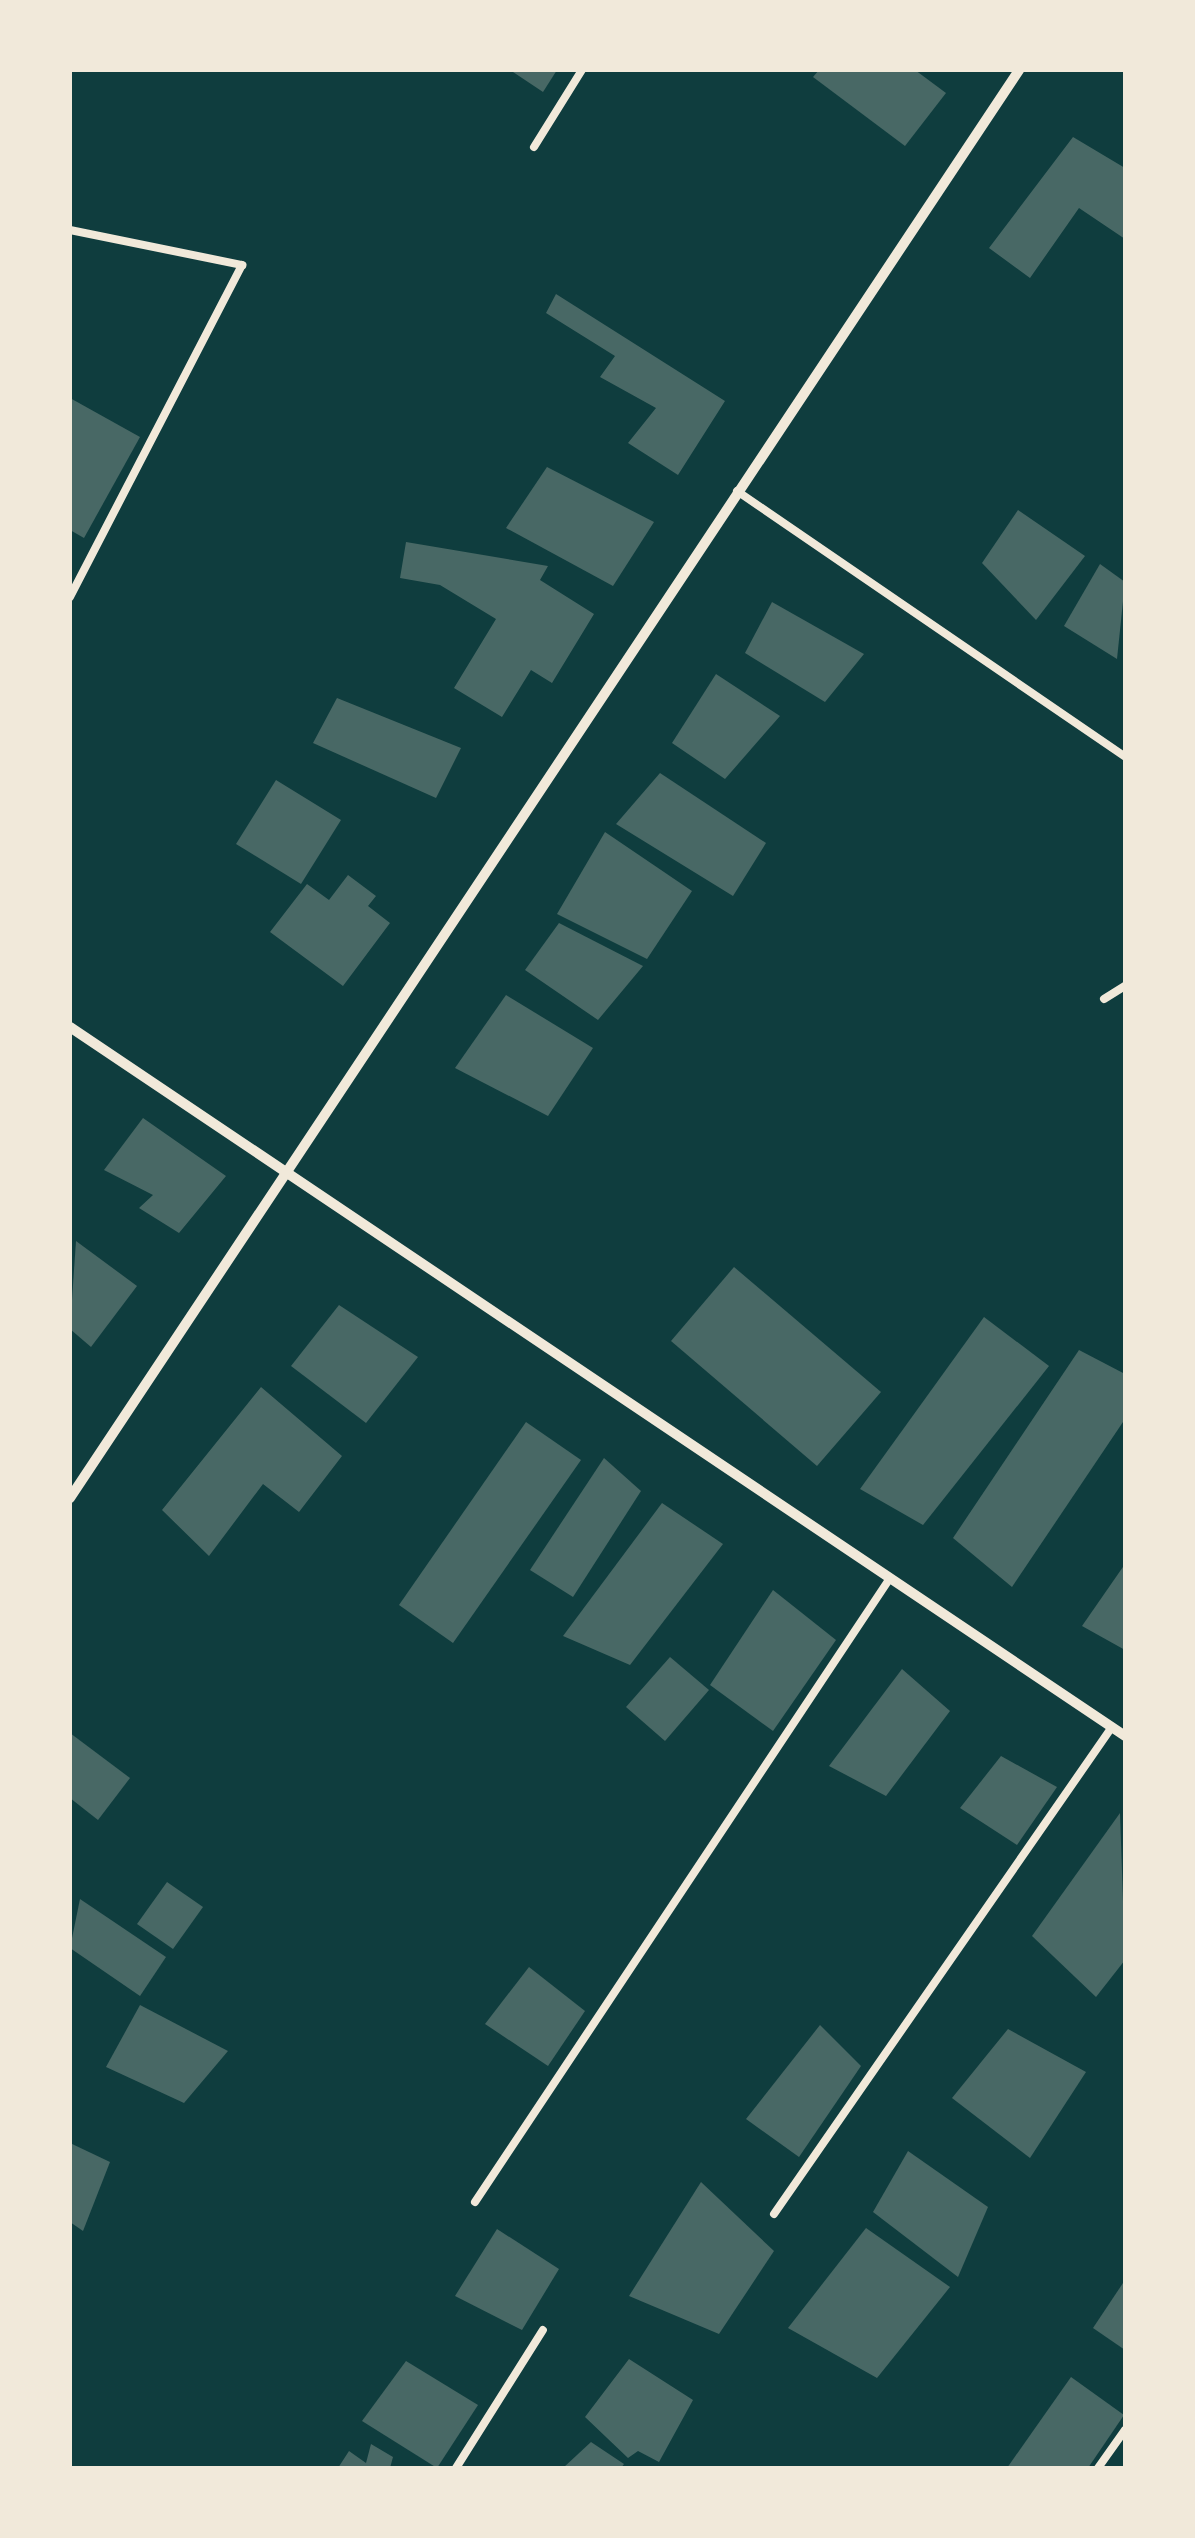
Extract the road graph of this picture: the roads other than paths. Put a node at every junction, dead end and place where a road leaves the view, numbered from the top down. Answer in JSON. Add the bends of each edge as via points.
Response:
{"nodes":[{"id":1,"x":582,"y":70,"type":"edge"},
{"id":2,"x":1019,"y":70,"type":"edge"},
{"id":3,"x":534,"y":147,"type":"dead end"},
{"id":4,"x":70,"y":230,"type":"edge"},
{"id":5,"x":737,"y":491,"type":"junction"},
{"id":6,"x":70,"y":598,"type":"edge"},
{"id":7,"x":1125,"y":756,"type":"edge"},
{"id":8,"x":1125,"y":986,"type":"edge"},
{"id":9,"x":1104,"y":999,"type":"dead end"},
{"id":10,"x":70,"y":1027,"type":"edge"},
{"id":11,"x":281,"y":1168,"type":"junction"},
{"id":12,"x":70,"y":1498,"type":"edge"},
{"id":13,"x":890,"y":1578,"type":"junction"},
{"id":14,"x":1112,"y":1727,"type":"junction"},
{"id":15,"x":1125,"y":1736,"type":"edge"},
{"id":16,"x":475,"y":2202,"type":"dead end"},
{"id":17,"x":774,"y":2214,"type":"dead end"},
{"id":18,"x":543,"y":2330,"type":"dead end"},
{"id":19,"x":1125,"y":2430,"type":"edge"},
{"id":20,"x":456,"y":2468,"type":"edge"},
{"id":21,"x":1098,"y":2468,"type":"edge"}],
"edges":[{"from":1,"to":3,"type":"lane"},
{"from":2,"to":5,"type":"street"},
{"from":4,"to":6,"type":"lane","via":[[242,265]]},
{"from":5,"to":7,"type":"lane"},
{"from":5,"to":11,"type":"street"},
{"from":8,"to":9,"type":"lane"},
{"from":10,"to":11,"type":"street"},
{"from":11,"to":12,"type":"street"},
{"from":11,"to":13,"type":"street"},
{"from":13,"to":14,"type":"street"},
{"from":13,"to":16,"type":"lane"},
{"from":14,"to":15,"type":"street"},
{"from":14,"to":17,"type":"lane"},
{"from":18,"to":20,"type":"lane"},
{"from":19,"to":21,"type":"lane"}]}
